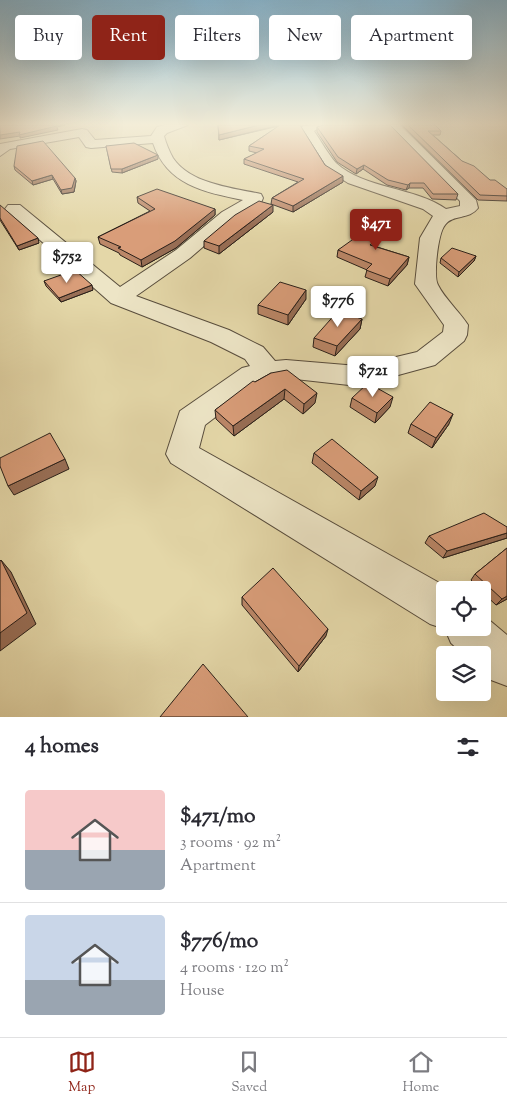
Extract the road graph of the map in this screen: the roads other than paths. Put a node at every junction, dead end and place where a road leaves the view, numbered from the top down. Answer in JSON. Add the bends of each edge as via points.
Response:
{"nodes":[{"id":1,"x":167,"y":158,"type":"edge"},
{"id":2,"x":327,"y":158,"type":"edge"},
{"id":3,"x":425,"y":158,"type":"edge"},
{"id":4,"x":14,"y":209,"type":"dead end"},
{"id":5,"x":444,"y":216,"type":"junction"},
{"id":6,"x":119,"y":298,"type":"junction"},
{"id":7,"x":269,"y":372,"type":"junction"},
{"id":8,"x":436,"y":604,"type":"edge"},
{"id":9,"x":475,"y":636,"type":"edge"},
{"id":10,"x":507,"y":664,"type":"edge"}],
"edges":[{"from":1,"to":6,"type":"street","via":[[178,172],[217,188],[255,198],[254,201],[228,216],[183,254]]},
{"from":2,"to":5,"type":"street","via":[[332,166],[354,180],[429,205]]},
{"from":3,"to":5,"type":"street","via":[[468,200],[469,208],[463,213]]},
{"from":4,"to":6,"type":"street"},
{"from":5,"to":7,"type":"street","via":[[432,228],[426,284],[456,325],[456,336],[426,359],[358,376],[286,369]]},
{"from":6,"to":7,"type":"street","via":[[220,336],[254,354]]},
{"from":7,"to":8,"type":"street","via":[[252,375],[191,419],[182,454]]},
{"from":9,"to":10,"type":"street"}]}
